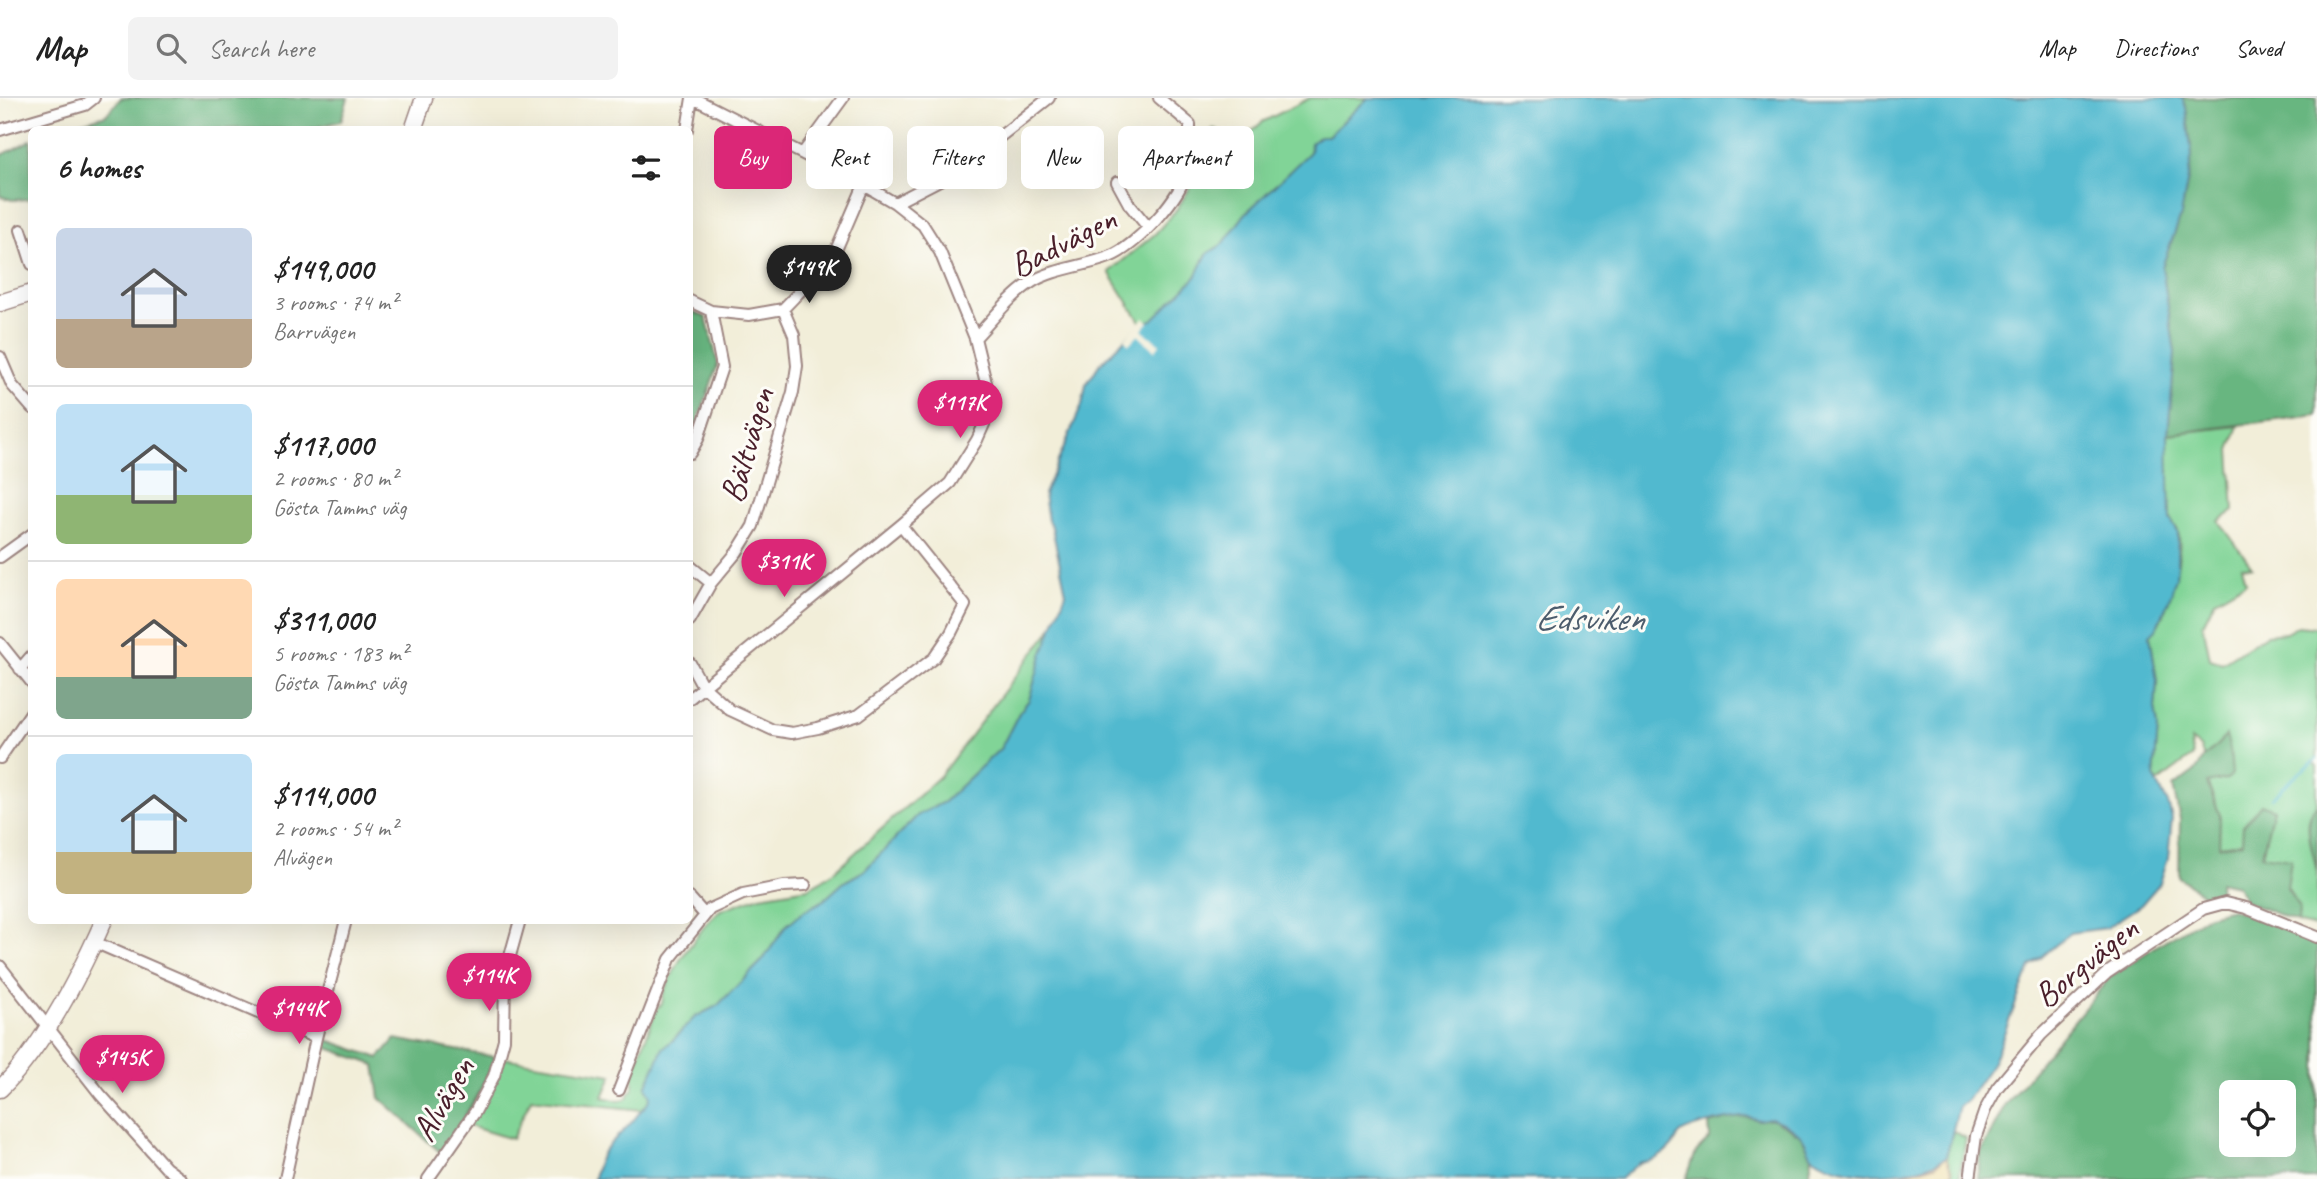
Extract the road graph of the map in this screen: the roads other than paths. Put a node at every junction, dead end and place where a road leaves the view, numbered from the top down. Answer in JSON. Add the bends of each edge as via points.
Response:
{"nodes":[{"id":1,"x":94,"y":98,"type":"edge"},
{"id":2,"x":424,"y":98,"type":"edge"},
{"id":3,"x":692,"y":98,"type":"edge"},
{"id":4,"x":844,"y":98,"type":"edge"},
{"id":5,"x":1049,"y":98,"type":"edge"},
{"id":6,"x":1159,"y":98,"type":"edge"},
{"id":7,"x":414,"y":126,"type":"edge"},
{"id":8,"x":688,"y":126,"type":"edge"},
{"id":9,"x":0,"y":130,"type":"edge"},
{"id":10,"x":803,"y":153,"type":"junction"},
{"id":11,"x":806,"y":155,"type":"edge"},
{"id":12,"x":1116,"y":183,"type":"dead end"},
{"id":13,"x":861,"y":189,"type":"edge"},
{"id":14,"x":870,"y":189,"type":"edge"},
{"id":15,"x":895,"y":203,"type":"junction"},
{"id":16,"x":1147,"y":226,"type":"junction"},
{"id":17,"x":21,"y":230,"type":"dead end"},
{"id":18,"x":28,"y":252,"type":"edge"},
{"id":19,"x":28,"y":294,"type":"edge"},
{"id":20,"x":693,"y":302,"type":"edge"},
{"id":21,"x":0,"y":303,"type":"edge"},
{"id":22,"x":783,"y":309,"type":"junction"},
{"id":23,"x":711,"y":311,"type":"junction"},
{"id":24,"x":975,"y":338,"type":"junction"},
{"id":25,"x":0,"y":357,"type":"edge"},
{"id":26,"x":28,"y":403,"type":"edge"},
{"id":27,"x":693,"y":448,"type":"edge"},
{"id":28,"x":901,"y":525,"type":"junction"},
{"id":29,"x":28,"y":537,"type":"edge"},
{"id":30,"x":0,"y":556,"type":"edge"},
{"id":31,"x":693,"y":568,"type":"edge"},
{"id":32,"x":711,"y":583,"type":"junction"},
{"id":33,"x":693,"y":615,"type":"edge"},
{"id":34,"x":0,"y":643,"type":"edge"},
{"id":35,"x":28,"y":660,"type":"edge"},
{"id":36,"x":693,"y":668,"type":"edge"},
{"id":37,"x":20,"y":669,"type":"junction"},
{"id":38,"x":28,"y":678,"type":"edge"},
{"id":39,"x":702,"y":685,"type":"junction"},
{"id":40,"x":693,"y":695,"type":"edge"},
{"id":41,"x":28,"y":717,"type":"edge"},
{"id":42,"x":0,"y":758,"type":"edge"},
{"id":43,"x":805,"y":885,"type":"dead end"},
{"id":44,"x":693,"y":901,"type":"edge"},
{"id":45,"x":705,"y":915,"type":"junction"},
{"id":46,"x":102,"y":924,"type":"edge"},
{"id":47,"x":345,"y":924,"type":"edge"},
{"id":48,"x":519,"y":924,"type":"edge"},
{"id":49,"x":2317,"y":937,"type":"edge"},
{"id":50,"x":94,"y":942,"type":"junction"},
{"id":51,"x":0,"y":966,"type":"edge"},
{"id":52,"x":47,"y":1028,"type":"junction"},
{"id":53,"x":316,"y":1038,"type":"junction"},
{"id":54,"x":0,"y":1089,"type":"edge"},
{"id":55,"x":619,"y":1090,"type":"dead end"},
{"id":56,"x":181,"y":1179,"type":"edge"},
{"id":57,"x":285,"y":1179,"type":"edge"},
{"id":58,"x":428,"y":1179,"type":"edge"},
{"id":59,"x":1970,"y":1179,"type":"edge"}],
"edges":[{"from":1,"to":9,"type":"street","via":[[85,105]]},
{"from":2,"to":7,"type":"street"},
{"from":3,"to":8,"type":"street"},
{"from":3,"to":10,"type":"street"},
{"from":4,"to":10,"type":"street"},
{"from":5,"to":15,"type":"street","via":[[955,172]]},
{"from":6,"to":16,"type":"street","name":"Badvägen","via":[[1190,124],[1188,167],[1166,208]]},
{"from":10,"to":11,"type":"street"},
{"from":12,"to":16,"type":"street","name":"Badvägen"},
{"from":13,"to":22,"type":"street","via":[[833,257]]},
{"from":14,"to":15,"type":"street"},
{"from":15,"to":24,"type":"street","via":[[923,225],[940,252]]},
{"from":16,"to":24,"type":"street","name":"Badvägen","via":[[1111,256],[1034,280]]},
{"from":17,"to":18,"type":"street"},
{"from":19,"to":21,"type":"street"},
{"from":20,"to":23,"type":"street"},
{"from":22,"to":23,"type":"street","via":[[749,315]]},
{"from":22,"to":32,"type":"street","name":"Bältvägen","via":[[794,335],[797,366],[793,392],[753,526]]},
{"from":23,"to":27,"type":"street","via":[[722,367]]},
{"from":24,"to":28,"type":"street","via":[[986,383],[985,422],[950,483]]},
{"from":25,"to":26,"type":"street","via":[[12,385]]},
{"from":28,"to":39,"type":"street"},
{"from":28,"to":39,"type":"street","via":[[965,606],[934,658],[859,715],[792,733],[773,730],[730,710]]},
{"from":29,"to":30,"type":"street"},
{"from":31,"to":32,"type":"street"},
{"from":32,"to":33,"type":"street","name":"Bältvägen"},
{"from":34,"to":37,"type":"street"},
{"from":35,"to":37,"type":"street"},
{"from":36,"to":39,"type":"street"},
{"from":37,"to":38,"type":"street"},
{"from":39,"to":40,"type":"street"},
{"from":41,"to":42,"type":"street"},
{"from":43,"to":45,"type":"street","via":[[743,894]]},
{"from":44,"to":45,"type":"street"},
{"from":45,"to":55,"type":"street","via":[[670,958]]},
{"from":46,"to":50,"type":"street"},
{"from":47,"to":53,"type":"street"},
{"from":48,"to":58,"type":"street","name":"Alvägen","via":[[505,974],[504,1039],[494,1076]]},
{"from":49,"to":59,"type":"street","name":"Borgvägen","via":[[2225,903],[2203,909],[2107,973],[2041,1035],[1997,1088],[1976,1136]]},
{"from":50,"to":52,"type":"street"},
{"from":50,"to":53,"type":"street"},
{"from":51,"to":52,"type":"street"},
{"from":52,"to":54,"type":"street"},
{"from":52,"to":56,"type":"street","via":[[141,1140]]},
{"from":53,"to":57,"type":"street"}]}
